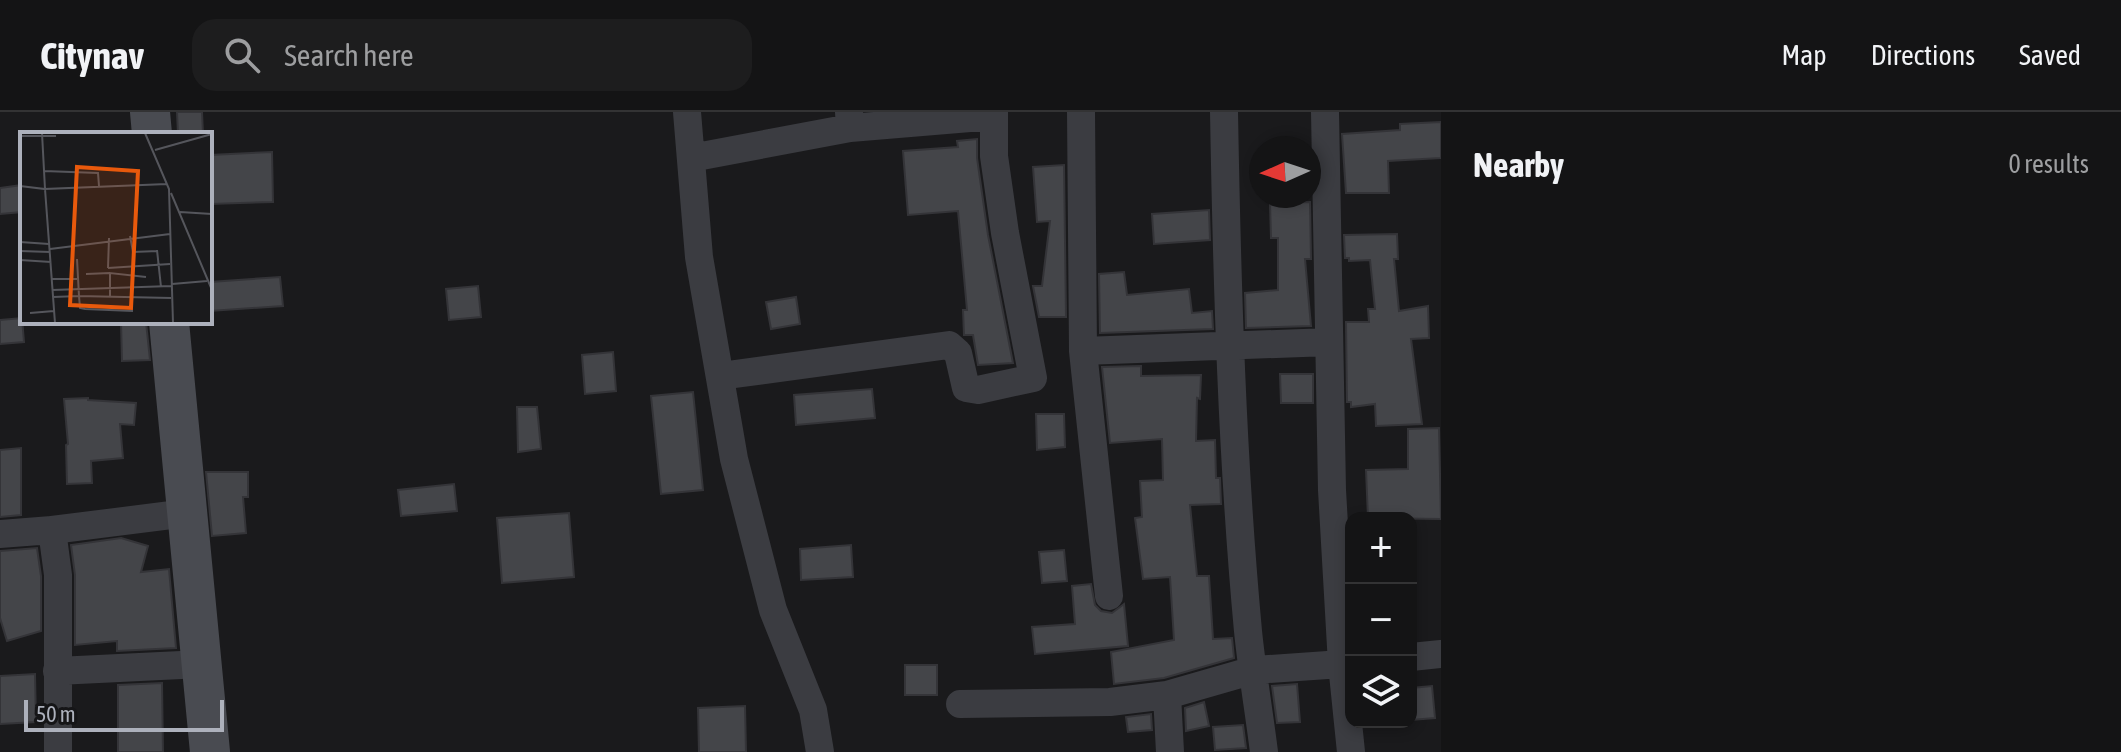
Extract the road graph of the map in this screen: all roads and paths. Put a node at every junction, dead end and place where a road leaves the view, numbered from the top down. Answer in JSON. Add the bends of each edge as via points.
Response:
{"nodes":[{"id":1,"x":150,"y":112,"type":"edge"},
{"id":2,"x":687,"y":112,"type":"edge"},
{"id":3,"x":1081,"y":112,"type":"edge"},
{"id":4,"x":1224,"y":112,"type":"edge"},
{"id":5,"x":1325,"y":112,"type":"edge"},
{"id":6,"x":994,"y":114,"type":"edge"},
{"id":7,"x":849,"y":120,"type":"edge"},
{"id":8,"x":152,"y":132,"type":"edge"},
{"id":9,"x":691,"y":158,"type":"junction"},
{"id":10,"x":169,"y":324,"type":"edge"},
{"id":11,"x":1329,"y":342,"type":"junction"},
{"id":12,"x":1230,"y":345,"type":"junction"},
{"id":13,"x":1083,"y":351,"type":"junction"},
{"id":14,"x":720,"y":376,"type":"junction"},
{"id":15,"x":187,"y":513,"type":"junction"},
{"id":16,"x":52,"y":530,"type":"junction"},
{"id":17,"x":0,"y":534,"type":"edge"},
{"id":18,"x":1109,"y":596,"type":"dead end"},
{"id":19,"x":1441,"y":654,"type":"edge"},
{"id":20,"x":1346,"y":656,"type":"edge"},
{"id":21,"x":1417,"y":656,"type":"edge"},
{"id":22,"x":1345,"y":663,"type":"edge"},
{"id":23,"x":202,"y":664,"type":"junction"},
{"id":24,"x":1254,"y":670,"type":"junction"},
{"id":25,"x":57,"y":671,"type":"junction"},
{"id":26,"x":1167,"y":695,"type":"junction"},
{"id":27,"x":960,"y":704,"type":"dead end"},
{"id":28,"x":1350,"y":728,"type":"edge"},
{"id":29,"x":58,"y":752,"type":"edge"},
{"id":30,"x":210,"y":752,"type":"edge"},
{"id":31,"x":820,"y":752,"type":"edge"},
{"id":32,"x":1170,"y":752,"type":"edge"},
{"id":33,"x":1264,"y":752,"type":"edge"},
{"id":34,"x":1351,"y":752,"type":"edge"}],
"edges":[{"from":1,"to":8,"type":"street"},
{"from":2,"to":9,"type":"street"},
{"from":3,"to":13,"type":"street"},
{"from":4,"to":12,"type":"street"},
{"from":5,"to":11,"type":"street"},
{"from":6,"to":7,"type":"street"},
{"from":6,"to":14,"type":"street","via":[[1005,233],[1033,378],[966,388],[958,353],[949,345]]},
{"from":7,"to":9,"type":"street"},
{"from":9,"to":14,"type":"street","via":[[699,257]]},
{"from":10,"to":15,"type":"street"},
{"from":11,"to":12,"type":"street"},
{"from":11,"to":20,"type":"street","via":[[1332,490]]},
{"from":12,"to":13,"type":"street"},
{"from":12,"to":24,"type":"street"},
{"from":13,"to":18,"type":"street"},
{"from":14,"to":31,"type":"street","via":[[734,459],[773,610],[813,710]]},
{"from":15,"to":16,"type":"street"},
{"from":15,"to":23,"type":"street"},
{"from":16,"to":17,"type":"street"},
{"from":16,"to":25,"type":"street","via":[[58,575]]},
{"from":19,"to":21,"type":"street"},
{"from":22,"to":24,"type":"street"},
{"from":23,"to":25,"type":"street"},
{"from":23,"to":30,"type":"street"},
{"from":24,"to":26,"type":"street"},
{"from":24,"to":33,"type":"street"},
{"from":25,"to":29,"type":"street"},
{"from":26,"to":27,"type":"street","via":[[1110,702]]},
{"from":26,"to":32,"type":"street"},
{"from":28,"to":34,"type":"street"}]}
